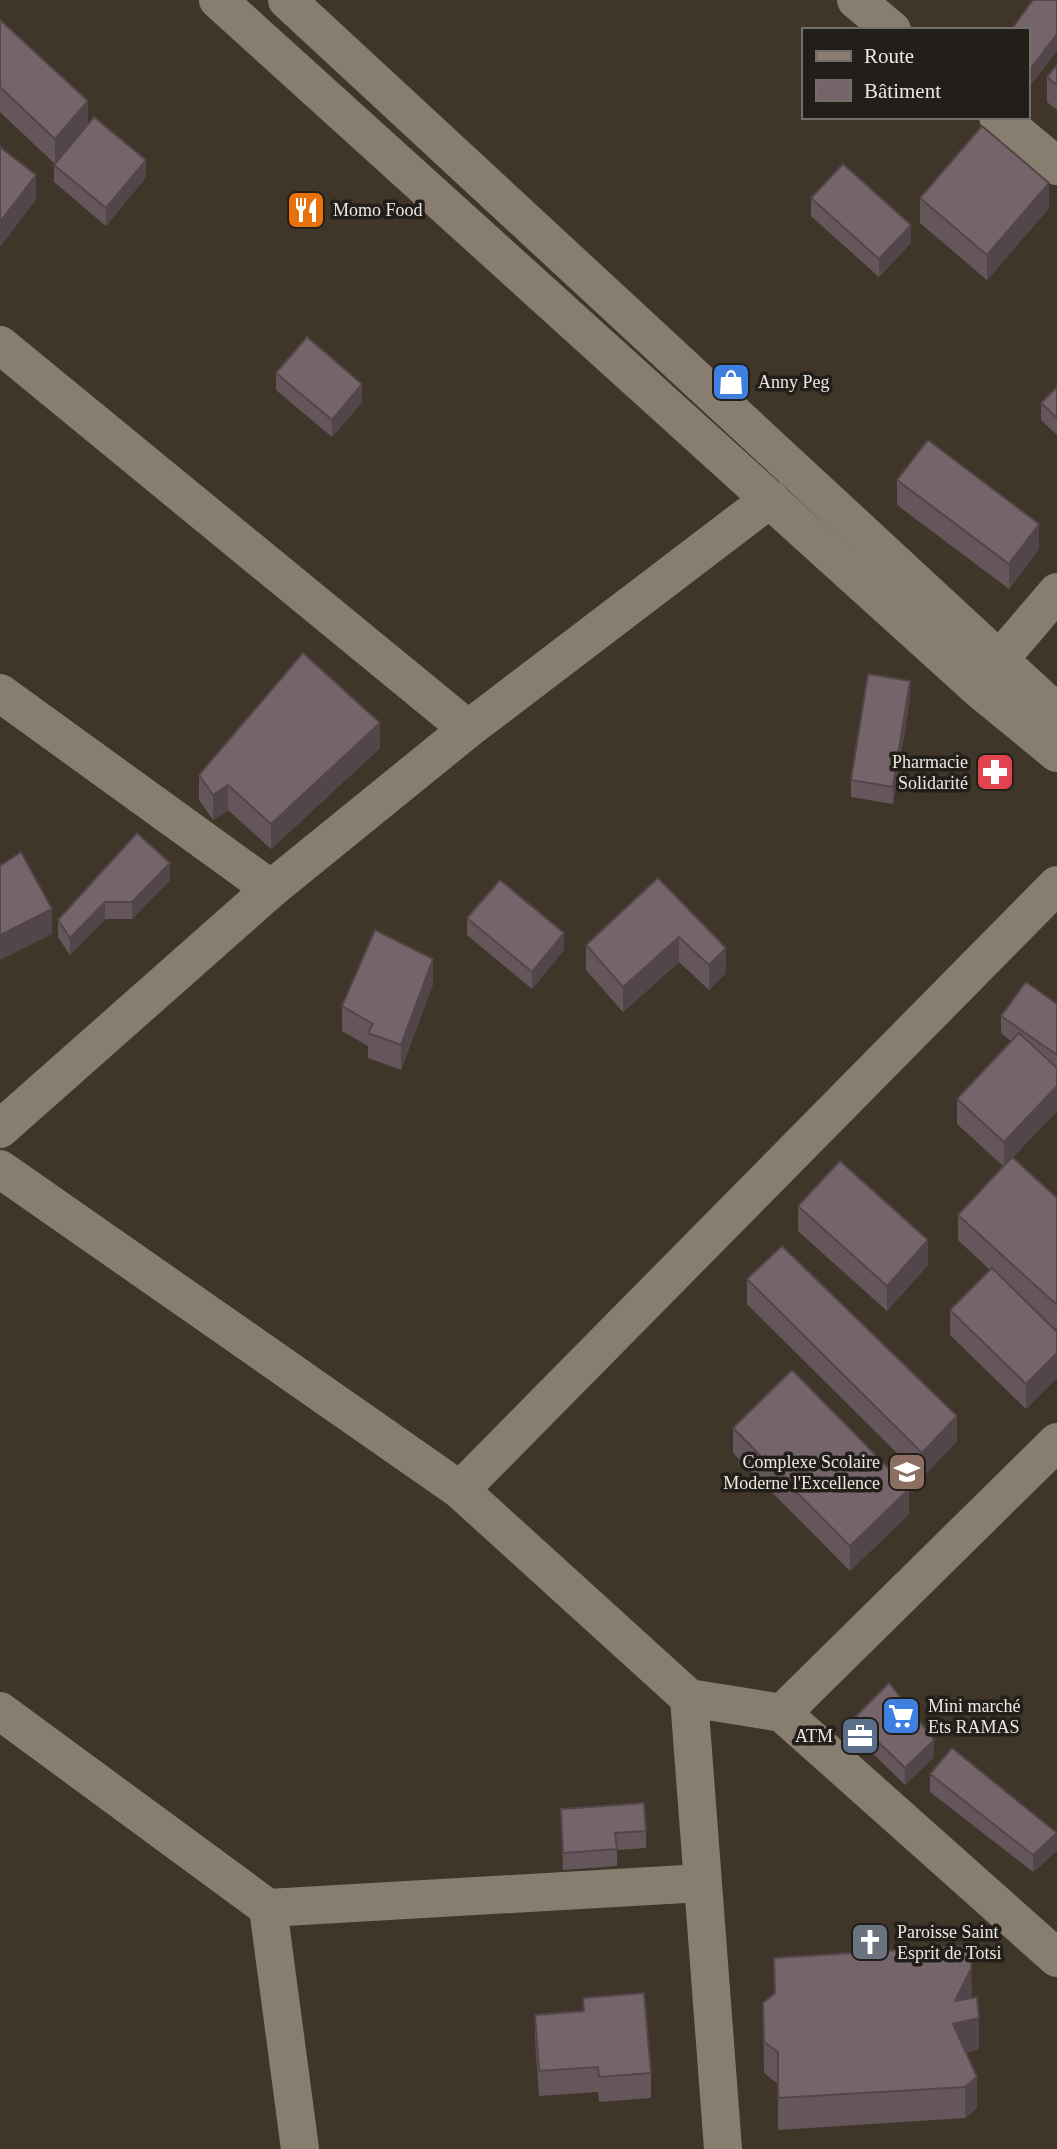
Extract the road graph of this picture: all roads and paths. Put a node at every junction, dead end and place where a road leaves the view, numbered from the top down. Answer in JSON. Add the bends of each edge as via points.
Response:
{"nodes":[{"id":1,"x":218,"y":0,"type":"edge"},
{"id":2,"x":288,"y":0,"type":"edge"},
{"id":3,"x":856,"y":0,"type":"edge"},
{"id":4,"x":890,"y":28,"type":"edge"},
{"id":5,"x":1000,"y":119,"type":"edge"},
{"id":6,"x":1057,"y":166,"type":"edge"},
{"id":7,"x":0,"y":345,"type":"edge"},
{"id":8,"x":770,"y":499,"type":"junction"},
{"id":9,"x":1057,"y":592,"type":"edge"},
{"id":10,"x":989,"y":674,"type":"junction"},
{"id":11,"x":0,"y":693,"type":"edge"},
{"id":12,"x":1057,"y":713,"type":"edge"},
{"id":13,"x":468,"y":729,"type":"junction"},
{"id":14,"x":1057,"y":753,"type":"edge"},
{"id":15,"x":1057,"y":885,"type":"edge"},
{"id":16,"x":271,"y":889,"type":"junction"},
{"id":17,"x":0,"y":1129,"type":"edge"},
{"id":18,"x":0,"y":1169,"type":"edge"},
{"id":19,"x":1057,"y":1443,"type":"edge"},
{"id":20,"x":460,"y":1490,"type":"junction"},
{"id":21,"x":689,"y":1698,"type":"junction"},
{"id":22,"x":0,"y":1711,"type":"edge"},
{"id":23,"x":782,"y":1713,"type":"junction"},
{"id":24,"x":702,"y":1883,"type":"junction"},
{"id":25,"x":268,"y":1908,"type":"junction"},
{"id":26,"x":1057,"y":1958,"type":"edge"},
{"id":27,"x":300,"y":2149,"type":"edge"},
{"id":28,"x":723,"y":2149,"type":"edge"}],
"edges":[{"from":1,"to":8,"type":"street"},
{"from":2,"to":10,"type":"street"},
{"from":3,"to":4,"type":"street"},
{"from":5,"to":6,"type":"street"},
{"from":7,"to":13,"type":"street"},
{"from":8,"to":10,"type":"street"},
{"from":8,"to":13,"type":"street"},
{"from":9,"to":10,"type":"street"},
{"from":10,"to":12,"type":"street"},
{"from":10,"to":14,"type":"street"},
{"from":11,"to":16,"type":"street"},
{"from":13,"to":16,"type":"street"},
{"from":15,"to":20,"type":"street"},
{"from":16,"to":17,"type":"street"},
{"from":18,"to":20,"type":"street"},
{"from":19,"to":23,"type":"street"},
{"from":20,"to":21,"type":"street"},
{"from":21,"to":23,"type":"street"},
{"from":21,"to":24,"type":"street"},
{"from":22,"to":25,"type":"street"},
{"from":23,"to":26,"type":"street"},
{"from":24,"to":25,"type":"street"},
{"from":24,"to":28,"type":"street"},
{"from":25,"to":27,"type":"street"}]}
